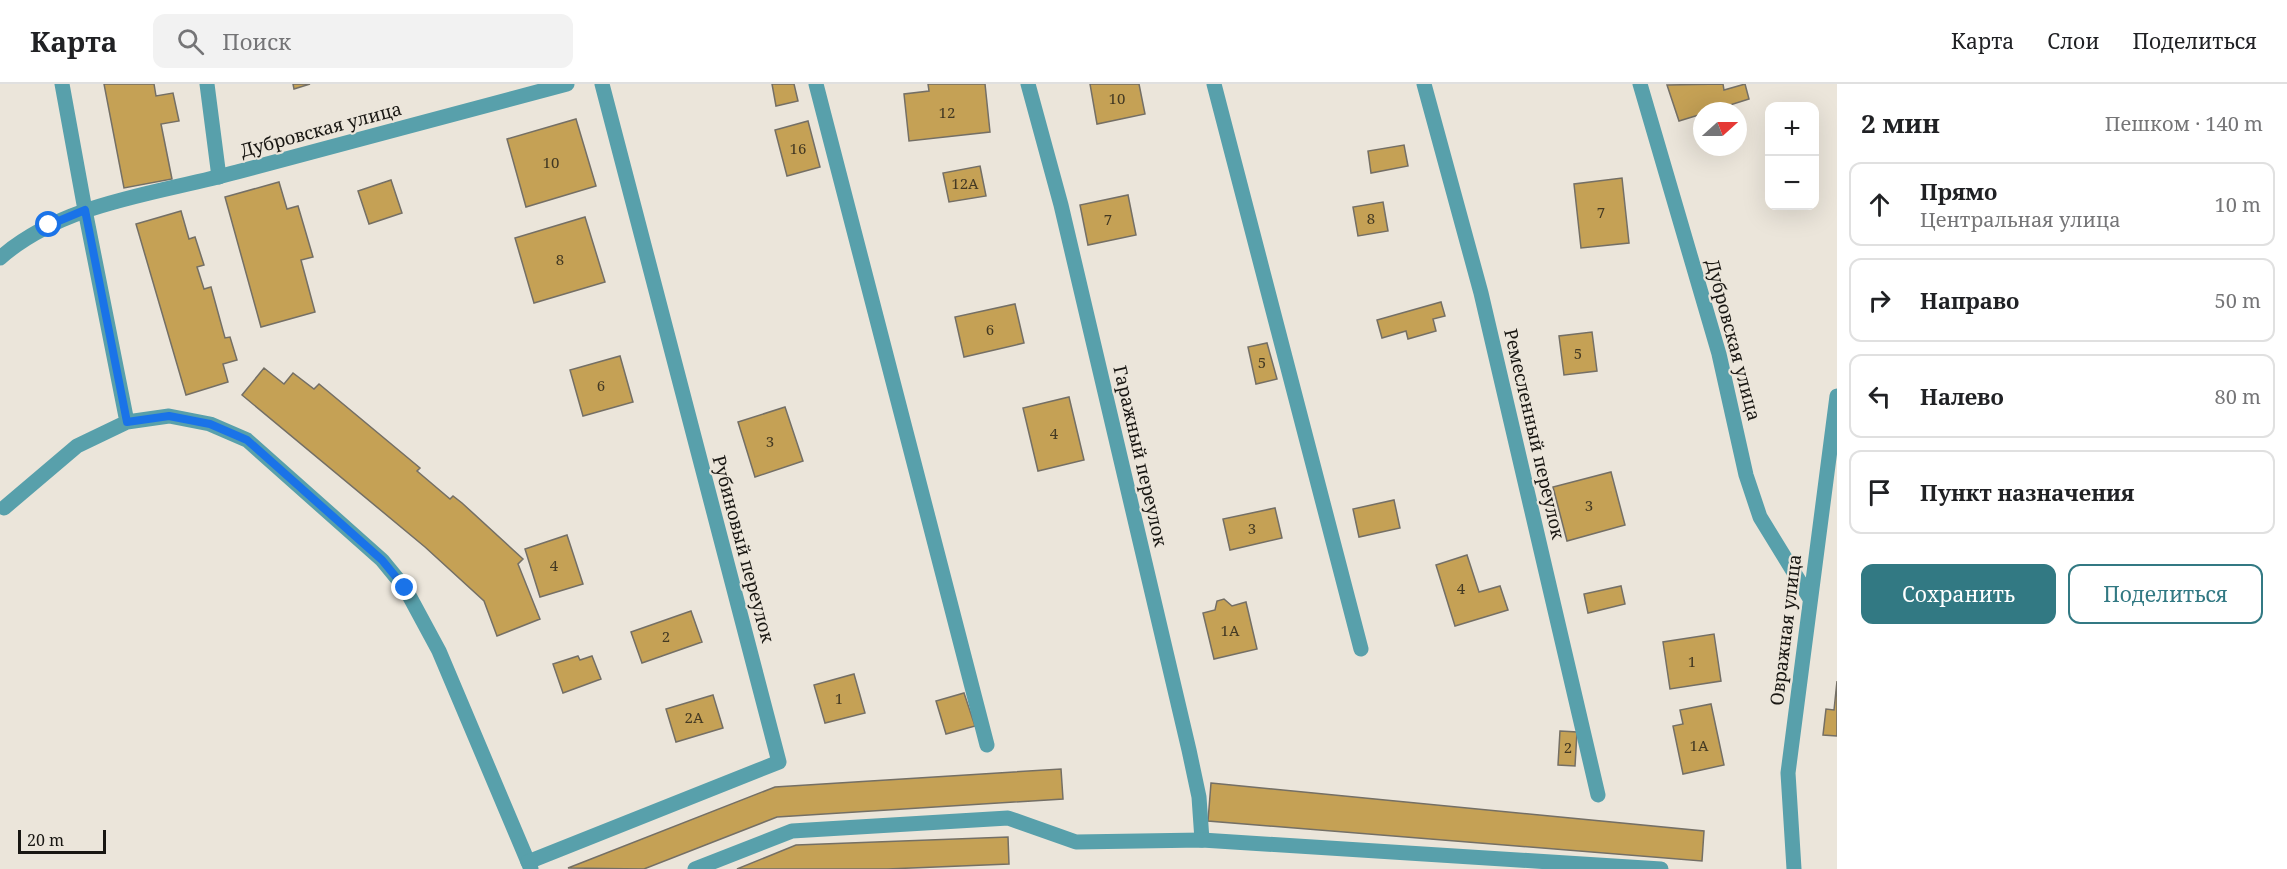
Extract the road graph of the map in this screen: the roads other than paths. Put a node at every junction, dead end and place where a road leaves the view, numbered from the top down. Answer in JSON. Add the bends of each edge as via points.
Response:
{"nodes":[{"id":1,"x":62,"y":84,"type":"edge"},
{"id":2,"x":207,"y":84,"type":"edge"},
{"id":3,"x":567,"y":84,"type":"edge"},
{"id":4,"x":602,"y":84,"type":"edge"},
{"id":5,"x":816,"y":84,"type":"edge"},
{"id":6,"x":1028,"y":84,"type":"edge"},
{"id":7,"x":1214,"y":84,"type":"edge"},
{"id":8,"x":1424,"y":84,"type":"edge"},
{"id":9,"x":1640,"y":84,"type":"edge"},
{"id":10,"x":219,"y":177,"type":"junction"},
{"id":11,"x":85,"y":210,"type":"junction"},
{"id":12,"x":0,"y":258,"type":"edge"},
{"id":13,"x":1837,"y":396,"type":"edge"},
{"id":14,"x":127,"y":422,"type":"junction"},
{"id":15,"x":1,"y":508,"type":"edge"},
{"id":16,"x":1809,"y":597,"type":"junction"},
{"id":17,"x":1361,"y":649,"type":"dead end"},
{"id":18,"x":987,"y":745,"type":"dead end"},
{"id":19,"x":1598,"y":795,"type":"dead end"},
{"id":20,"x":1202,"y":840,"type":"junction"},
{"id":21,"x":530,"y":866,"type":"edge"},
{"id":22,"x":695,"y":869,"type":"edge"},
{"id":23,"x":1660,"y":869,"type":"edge"},
{"id":24,"x":1794,"y":869,"type":"edge"}],
"edges":[{"from":1,"to":11,"type":"street"},
{"from":2,"to":10,"type":"street"},
{"from":3,"to":10,"type":"street","name":"Дубровская улица"},
{"from":4,"to":21,"type":"street","name":"Рубиновый переулок","via":[[779,762]]},
{"from":5,"to":18,"type":"street"},
{"from":6,"to":20,"type":"street","name":"Гаражный переулок","via":[[1061,205],[1189,750],[1199,797]]},
{"from":7,"to":17,"type":"street"},
{"from":8,"to":19,"type":"street","name":"Ремесленный переулок","via":[[1481,293]]},
{"from":9,"to":16,"type":"street","name":"Дубровская улица","via":[[1719,354],[1746,475],[1760,517]]},
{"from":10,"to":11,"type":"street","name":"Дубровская улица"},
{"from":11,"to":12,"type":"street","name":"Дубровская улица","via":[[49,225]]},
{"from":11,"to":14,"type":"street"},
{"from":13,"to":16,"type":"street","name":"Овражная улица"},
{"from":14,"to":15,"type":"street","via":[[77,446]]},
{"from":14,"to":21,"type":"street","via":[[169,416],[210,424],[247,440],[382,560],[405,588],[439,651]]},
{"from":16,"to":24,"type":"street","name":"Овражная улица","via":[[1788,773]]},
{"from":20,"to":22,"type":"street","via":[[1076,842],[1008,818],[849,827],[792,831]]},
{"from":20,"to":23,"type":"street"}]}
